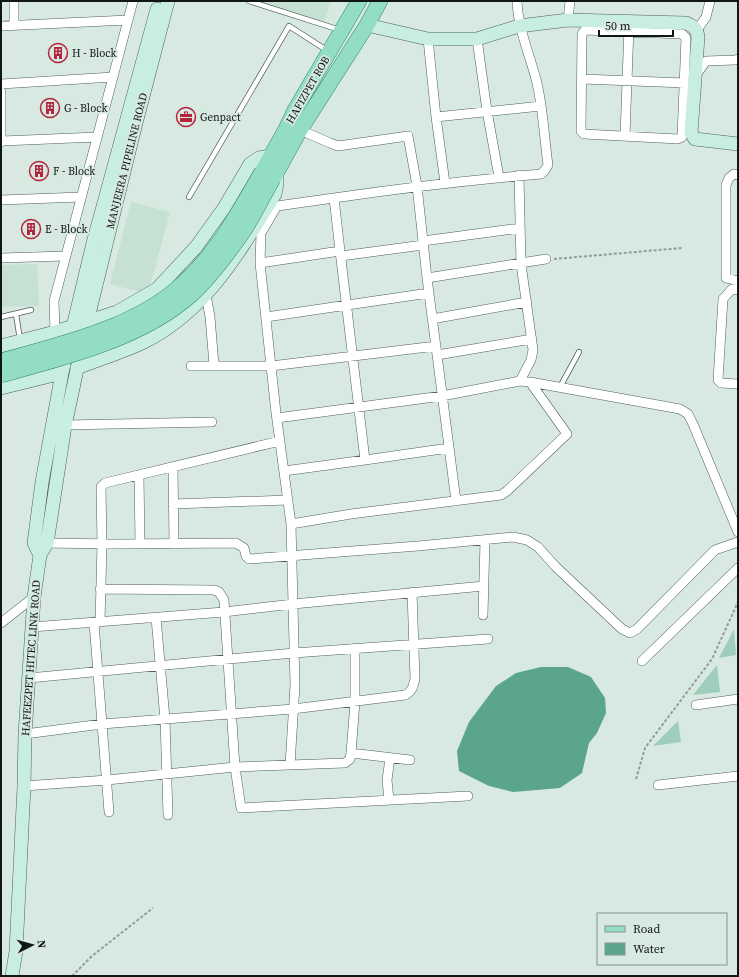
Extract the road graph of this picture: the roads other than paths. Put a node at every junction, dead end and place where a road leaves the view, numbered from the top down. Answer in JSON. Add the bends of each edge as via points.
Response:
{"nodes":[{"id":1,"x":14,"y":1,"type":"edge"},
{"id":2,"x":133,"y":1,"type":"edge"},
{"id":3,"x":159,"y":1,"type":"edge"},
{"id":4,"x":168,"y":1,"type":"edge"},
{"id":5,"x":248,"y":1,"type":"edge"},
{"id":6,"x":359,"y":1,"type":"edge"},
{"id":7,"x":380,"y":1,"type":"edge"},
{"id":8,"x":517,"y":1,"type":"edge"},
{"id":9,"x":570,"y":1,"type":"edge"},
{"id":10,"x":710,"y":1,"type":"edge"},
{"id":11,"x":128,"y":20,"type":"junction"},
{"id":12,"x":568,"y":20,"type":"junction"},
{"id":13,"x":14,"y":25,"type":"junction"},
{"id":14,"x":367,"y":25,"type":"junction"},
{"id":15,"x":1,"y":26,"type":"edge"},
{"id":16,"x":519,"y":26,"type":"junction"},
{"id":17,"x":629,"y":26,"type":"junction"},
{"id":18,"x":344,"y":27,"type":"junction"},
{"id":19,"x":682,"y":28,"type":"junction"},
{"id":20,"x":697,"y":30,"type":"junction"},
{"id":21,"x":428,"y":39,"type":"junction"},
{"id":22,"x":477,"y":39,"type":"junction"},
{"id":23,"x":330,"y":52,"type":"junction"},
{"id":24,"x":738,"y":59,"type":"edge"},
{"id":25,"x":696,"y":75,"type":"junction"},
{"id":26,"x":113,"y":76,"type":"junction"},
{"id":27,"x":582,"y":79,"type":"junction"},
{"id":28,"x":627,"y":81,"type":"junction"},
{"id":29,"x":685,"y":83,"type":"junction"},
{"id":30,"x":1,"y":84,"type":"edge"},
{"id":31,"x":1,"y":92,"type":"edge"},
{"id":32,"x":541,"y":106,"type":"junction"},
{"id":33,"x":487,"y":111,"type":"junction"},
{"id":34,"x":436,"y":117,"type":"junction"},
{"id":35,"x":300,"y":130,"type":"junction"},
{"id":36,"x":625,"y":136,"type":"junction"},
{"id":37,"x":97,"y":137,"type":"junction"},
{"id":38,"x":1,"y":142,"type":"edge"},
{"id":39,"x":738,"y":144,"type":"edge"},
{"id":40,"x":123,"y":151,"type":"junction"},
{"id":41,"x":270,"y":156,"type":"junction"},
{"id":42,"x":271,"y":174,"type":"junction"},
{"id":43,"x":738,"y":175,"type":"edge"},
{"id":44,"x":519,"y":176,"type":"junction"},
{"id":45,"x":499,"y":177,"type":"junction"},
{"id":46,"x":445,"y":183,"type":"junction"},
{"id":47,"x":417,"y":186,"type":"junction"},
{"id":48,"x":81,"y":197,"type":"junction"},
{"id":49,"x":189,"y":197,"type":"dead end"},
{"id":50,"x":334,"y":198,"type":"junction"},
{"id":51,"x":1,"y":200,"type":"edge"},
{"id":52,"x":520,"y":228,"type":"junction"},
{"id":53,"x":423,"y":243,"type":"junction"},
{"id":54,"x":340,"y":254,"type":"junction"},
{"id":55,"x":66,"y":256,"type":"junction"},
{"id":56,"x":1,"y":258,"type":"edge"},
{"id":57,"x":546,"y":260,"type":"road end"},
{"id":58,"x":260,"y":262,"type":"junction"},
{"id":59,"x":521,"y":264,"type":"junction"},
{"id":60,"x":427,"y":278,"type":"junction"},
{"id":61,"x":738,"y":281,"type":"edge"},
{"id":62,"x":738,"y":290,"type":"edge"},
{"id":63,"x":429,"y":292,"type":"junction"},
{"id":64,"x":206,"y":295,"type":"junction"},
{"id":65,"x":527,"y":302,"type":"junction"},
{"id":66,"x":347,"y":305,"type":"junction"},
{"id":67,"x":31,"y":310,"type":"dead end"},
{"id":68,"x":16,"y":314,"type":"junction"},
{"id":69,"x":1,"y":317,"type":"edge"},
{"id":70,"x":266,"y":317,"type":"junction"},
{"id":71,"x":432,"y":319,"type":"junction"},
{"id":72,"x":87,"y":322,"type":"junction"},
{"id":73,"x":73,"y":327,"type":"junction"},
{"id":74,"x":54,"y":332,"type":"junction"},
{"id":75,"x":532,"y":339,"type":"junction"},
{"id":76,"x":20,"y":341,"type":"junction"},
{"id":77,"x":1,"y":346,"type":"edge"},
{"id":78,"x":436,"y":350,"type":"junction"},
{"id":79,"x":579,"y":352,"type":"dead end"},
{"id":80,"x":353,"y":356,"type":"junction"},
{"id":81,"x":1,"y":361,"type":"edge"},
{"id":82,"x":214,"y":365,"type":"junction"},
{"id":83,"x":191,"y":366,"type":"dead end"},
{"id":84,"x":271,"y":366,"type":"junction"},
{"id":85,"x":77,"y":368,"type":"junction"},
{"id":86,"x":62,"y":373,"type":"junction"},
{"id":87,"x":1,"y":375,"type":"edge"},
{"id":88,"x":520,"y":381,"type":"junction"},
{"id":89,"x":530,"y":382,"type":"junction"},
{"id":90,"x":738,"y":384,"type":"edge"},
{"id":91,"x":560,"y":387,"type":"junction"},
{"id":92,"x":1,"y":388,"type":"edge"},
{"id":93,"x":442,"y":396,"type":"junction"},
{"id":94,"x":359,"y":407,"type":"junction"},
{"id":95,"x":277,"y":418,"type":"junction"},
{"id":96,"x":212,"y":422,"type":"dead end"},
{"id":97,"x":65,"y":426,"type":"junction"},
{"id":98,"x":280,"y":441,"type":"junction"},
{"id":99,"x":449,"y":448,"type":"junction"},
{"id":100,"x":365,"y":460,"type":"junction"},
{"id":101,"x":172,"y":467,"type":"junction"},
{"id":102,"x":284,"y":471,"type":"junction"},
{"id":103,"x":139,"y":475,"type":"junction"},
{"id":104,"x":288,"y":500,"type":"junction"},
{"id":105,"x":456,"y":501,"type":"junction"},
{"id":106,"x":173,"y":504,"type":"junction"},
{"id":107,"x":291,"y":524,"type":"junction"},
{"id":108,"x":738,"y":532,"type":"edge"},
{"id":109,"x":485,"y":540,"type":"junction"},
{"id":110,"x":738,"y":542,"type":"edge"},
{"id":111,"x":34,"y":543,"type":"junction"},
{"id":112,"x":47,"y":543,"type":"junction"},
{"id":113,"x":102,"y":544,"type":"junction"},
{"id":114,"x":140,"y":544,"type":"junction"},
{"id":115,"x":174,"y":544,"type":"junction"},
{"id":116,"x":40,"y":555,"type":"junction"},
{"id":117,"x":292,"y":555,"type":"junction"},
{"id":118,"x":738,"y":568,"type":"edge"},
{"id":119,"x":484,"y":586,"type":"junction"},
{"id":120,"x":100,"y":589,"type":"junction"},
{"id":121,"x":412,"y":592,"type":"junction"},
{"id":122,"x":34,"y":597,"type":"junction"},
{"id":123,"x":293,"y":604,"type":"junction"},
{"id":124,"x":224,"y":612,"type":"junction"},
{"id":125,"x":483,"y":615,"type":"dead end"},
{"id":126,"x":156,"y":618,"type":"junction"},
{"id":127,"x":97,"y":622,"type":"junction"},
{"id":128,"x":1,"y":623,"type":"edge"},
{"id":129,"x":32,"y":627,"type":"junction"},
{"id":130,"x":488,"y":639,"type":"dead end"},
{"id":131,"x":414,"y":644,"type":"junction"},
{"id":132,"x":355,"y":648,"type":"junction"},
{"id":133,"x":294,"y":653,"type":"junction"},
{"id":134,"x":228,"y":659,"type":"junction"},
{"id":135,"x":642,"y":661,"type":"dead end"},
{"id":136,"x":160,"y":666,"type":"junction"},
{"id":137,"x":98,"y":672,"type":"junction"},
{"id":138,"x":29,"y":678,"type":"junction"},
{"id":139,"x":738,"y":699,"type":"edge"},
{"id":140,"x":355,"y":702,"type":"junction"},
{"id":141,"x":696,"y":705,"type":"dead end"},
{"id":142,"x":293,"y":709,"type":"junction"},
{"id":143,"x":231,"y":713,"type":"junction"},
{"id":144,"x":165,"y":719,"type":"junction"},
{"id":145,"x":102,"y":724,"type":"junction"},
{"id":146,"x":25,"y":734,"type":"junction"},
{"id":147,"x":351,"y":753,"type":"junction"},
{"id":148,"x":390,"y":758,"type":"junction"},
{"id":149,"x":410,"y":760,"type":"dead end"},
{"id":150,"x":290,"y":764,"type":"junction"},
{"id":151,"x":235,"y":767,"type":"junction"},
{"id":152,"x":167,"y":773,"type":"junction"},
{"id":153,"x":738,"y":776,"type":"edge"},
{"id":154,"x":107,"y":780,"type":"junction"},
{"id":155,"x":658,"y":785,"type":"dead end"},
{"id":156,"x":24,"y":786,"type":"junction"},
{"id":157,"x":468,"y":796,"type":"dead end"},
{"id":158,"x":389,"y":800,"type":"junction"},
{"id":159,"x":109,"y":812,"type":"dead end"},
{"id":160,"x":168,"y":815,"type":"dead end"},
{"id":161,"x":12,"y":976,"type":"edge"}],
"edges":[{"from":1,"to":13,"type":"street"},
{"from":2,"to":11,"type":"street"},
{"from":3,"to":40,"type":"main road","name":"MANJEERA PIPELINE ROAD"},
{"from":4,"to":40,"type":"main road","name":"MANJEERA PIPELINE ROAD"},
{"from":5,"to":18,"type":"lane"},
{"from":6,"to":18,"type":"main road","name":"HAFIZPET ROB"},
{"from":7,"to":14,"type":"main road"},
{"from":8,"to":16,"type":"street"},
{"from":9,"to":12,"type":"street"},
{"from":10,"to":20,"type":"street","via":[[706,17]]},
{"from":11,"to":13,"type":"street"},
{"from":11,"to":26,"type":"street"},
{"from":12,"to":16,"type":"main road"},
{"from":12,"to":17,"type":"main road"},
{"from":13,"to":15,"type":"street"},
{"from":14,"to":21,"type":"main road"},
{"from":14,"to":35,"type":"main road"},
{"from":16,"to":22,"type":"main road"},
{"from":16,"to":32,"type":"street","via":[[536,80]]},
{"from":17,"to":19,"type":"main road"},
{"from":17,"to":27,"type":"street","via":[[583,31]]},
{"from":17,"to":28,"type":"street"},
{"from":18,"to":23,"type":"main road","name":"HAFIZPET ROB"},
{"from":19,"to":20,"type":"main road","via":[[686,22]]},
{"from":19,"to":29,"type":"street","via":[[686,38]]},
{"from":20,"to":25,"type":"main road"},
{"from":21,"to":22,"type":"main road"},
{"from":21,"to":34,"type":"street"},
{"from":22,"to":33,"type":"street"},
{"from":23,"to":41,"type":"main road","name":"HAFIZPET ROB"},
{"from":23,"to":49,"type":"lane","via":[[289,26]]},
{"from":24,"to":25,"type":"street","via":[[706,61]]},
{"from":25,"to":39,"type":"main road","via":[[692,137]]},
{"from":26,"to":30,"type":"street"},
{"from":26,"to":37,"type":"street"},
{"from":27,"to":28,"type":"street"},
{"from":27,"to":36,"type":"street","via":[[580,131],[584,134]]},
{"from":28,"to":29,"type":"street"},
{"from":28,"to":36,"type":"street"},
{"from":29,"to":36,"type":"street","via":[[682,137],[678,139]]},
{"from":31,"to":38,"type":"street"},
{"from":32,"to":33,"type":"street"},
{"from":32,"to":44,"type":"street","via":[[548,165],[540,174]]},
{"from":33,"to":34,"type":"street"},
{"from":33,"to":45,"type":"street"},
{"from":34,"to":46,"type":"street"},
{"from":35,"to":42,"type":"main road"},
{"from":35,"to":47,"type":"street","via":[[338,146],[408,136]]},
{"from":37,"to":38,"type":"street"},
{"from":37,"to":48,"type":"street"},
{"from":40,"to":72,"type":"main road","name":"MANJEERA PIPELINE ROAD"},
{"from":40,"to":73,"type":"main road","name":"MANJEERA PIPELINE ROAD"},
{"from":41,"to":42,"type":"main road","name":"HAFIZPET ROB"},
{"from":41,"to":72,"type":"main road","via":[[259,158],[250,164],[224,208],[196,247],[158,289],[116,312]]},
{"from":42,"to":64,"type":"main road","via":[[277,184],[275,194],[234,260]]},
{"from":42,"to":81,"type":"main road","bridge":true,"via":[[209,254],[182,285],[166,298],[95,333]]},
{"from":42,"to":87,"type":"main road","bridge":true,"via":[[243,232],[192,294],[174,309],[100,346]]},
{"from":43,"to":61,"type":"street","via":[[734,174],[729,178],[726,185],[726,278]]},
{"from":44,"to":45,"type":"street"},
{"from":44,"to":52,"type":"street"},
{"from":45,"to":46,"type":"street"},
{"from":46,"to":47,"type":"street"},
{"from":47,"to":50,"type":"street"},
{"from":47,"to":53,"type":"street"},
{"from":48,"to":51,"type":"street"},
{"from":48,"to":55,"type":"street"},
{"from":50,"to":54,"type":"street"},
{"from":50,"to":58,"type":"street","via":[[277,206],[261,233]]},
{"from":52,"to":53,"type":"street"},
{"from":52,"to":59,"type":"street"},
{"from":53,"to":54,"type":"street"},
{"from":53,"to":60,"type":"street"},
{"from":54,"to":58,"type":"street"},
{"from":54,"to":66,"type":"street"},
{"from":55,"to":56,"type":"street"},
{"from":55,"to":74,"type":"street","via":[[54,301]]},
{"from":57,"to":59,"type":"street"},
{"from":58,"to":70,"type":"street"},
{"from":59,"to":60,"type":"street"},
{"from":59,"to":65,"type":"street"},
{"from":60,"to":63,"type":"street"},
{"from":62,"to":90,"type":"street","via":[[732,289],[722,299],[718,380],[721,383]]},
{"from":63,"to":66,"type":"street"},
{"from":63,"to":71,"type":"street"},
{"from":64,"to":82,"type":"street"},
{"from":64,"to":85,"type":"main road","via":[[177,321],[145,342]]},
{"from":65,"to":71,"type":"street"},
{"from":65,"to":75,"type":"street"},
{"from":66,"to":70,"type":"street"},
{"from":66,"to":80,"type":"street"},
{"from":67,"to":68,"type":"lane"},
{"from":68,"to":69,"type":"lane"},
{"from":68,"to":76,"type":"lane"},
{"from":70,"to":84,"type":"street"},
{"from":71,"to":78,"type":"street"},
{"from":72,"to":73,"type":"main road"},
{"from":72,"to":85,"type":"main road","name":"HAFEEZPET HITEC LINK ROAD"},
{"from":73,"to":74,"type":"main road"},
{"from":73,"to":86,"type":"main road","name":"MANJEERA PIPELINE ROAD"},
{"from":74,"to":76,"type":"main road"},
{"from":75,"to":78,"type":"street"},
{"from":75,"to":88,"type":"street","via":[[532,360]]},
{"from":76,"to":77,"type":"main road"},
{"from":78,"to":80,"type":"street"},
{"from":78,"to":93,"type":"street"},
{"from":79,"to":91,"type":"lane"},
{"from":80,"to":84,"type":"street"},
{"from":80,"to":94,"type":"street"},
{"from":82,"to":83,"type":"street"},
{"from":82,"to":84,"type":"street"},
{"from":84,"to":95,"type":"street"},
{"from":85,"to":97,"type":"main road","name":"HAFEEZPET HITEC LINK ROAD"},
{"from":86,"to":92,"type":"main road"},
{"from":86,"to":111,"type":"main road","name":"MANJEERA PIPELINE ROAD","via":[[42,482]]},
{"from":88,"to":89,"type":"street"},
{"from":88,"to":93,"type":"street"},
{"from":89,"to":91,"type":"street"},
{"from":89,"to":105,"type":"street","via":[[567,434],[501,495]]},
{"from":91,"to":108,"type":"street","via":[[680,409],[688,414]]},
{"from":93,"to":94,"type":"street"},
{"from":93,"to":99,"type":"street"},
{"from":94,"to":95,"type":"street"},
{"from":94,"to":100,"type":"street"},
{"from":95,"to":98,"type":"street"},
{"from":96,"to":97,"type":"street"},
{"from":97,"to":112,"type":"main road","name":"HAFEEZPET HITEC LINK ROAD"},
{"from":98,"to":101,"type":"street"},
{"from":98,"to":102,"type":"street"},
{"from":99,"to":100,"type":"street"},
{"from":99,"to":105,"type":"street"},
{"from":100,"to":102,"type":"street"},
{"from":101,"to":103,"type":"street"},
{"from":101,"to":106,"type":"street"},
{"from":102,"to":104,"type":"street"},
{"from":103,"to":113,"type":"street","via":[[101,486]]},
{"from":103,"to":114,"type":"street"},
{"from":104,"to":106,"type":"street"},
{"from":104,"to":107,"type":"street"},
{"from":105,"to":107,"type":"street"},
{"from":106,"to":115,"type":"street"},
{"from":107,"to":117,"type":"street"},
{"from":109,"to":110,"type":"street","via":[[514,537],[538,546],[556,567],[622,629],[630,633],[637,630],[716,550]]},
{"from":109,"to":117,"type":"street"},
{"from":109,"to":119,"type":"street"},
{"from":111,"to":112,"type":"street"},
{"from":111,"to":116,"type":"main road"},
{"from":112,"to":113,"type":"street"},
{"from":112,"to":116,"type":"main road","name":"HAFEEZPET HITEC LINK ROAD"},
{"from":113,"to":114,"type":"street"},
{"from":113,"to":120,"type":"street"},
{"from":114,"to":115,"type":"street"},
{"from":115,"to":117,"type":"street","via":[[236,543],[244,548],[248,559]]},
{"from":116,"to":122,"type":"main road","name":"HAFEEZPET HITEC LINK ROAD"},
{"from":117,"to":123,"type":"street"},
{"from":118,"to":135,"type":"street"},
{"from":119,"to":121,"type":"street"},
{"from":119,"to":125,"type":"street"},
{"from":120,"to":124,"type":"street","via":[[214,590],[219,592],[224,600]]},
{"from":120,"to":127,"type":"street"},
{"from":121,"to":123,"type":"street"},
{"from":121,"to":131,"type":"street"},
{"from":122,"to":128,"type":"street"},
{"from":122,"to":129,"type":"main road","name":"HAFEEZPET HITEC LINK ROAD"},
{"from":123,"to":124,"type":"street"},
{"from":123,"to":133,"type":"street"},
{"from":124,"to":126,"type":"street"},
{"from":124,"to":134,"type":"street"},
{"from":126,"to":127,"type":"street"},
{"from":126,"to":136,"type":"street"},
{"from":127,"to":129,"type":"street"},
{"from":127,"to":137,"type":"street"},
{"from":129,"to":138,"type":"main road","name":"HAFEEZPET HITEC LINK ROAD"},
{"from":130,"to":131,"type":"street"},
{"from":131,"to":132,"type":"street"},
{"from":131,"to":140,"type":"street","via":[[415,679],[409,693]]},
{"from":132,"to":133,"type":"street"},
{"from":132,"to":140,"type":"street"},
{"from":133,"to":134,"type":"street"},
{"from":133,"to":142,"type":"street"},
{"from":134,"to":136,"type":"street"},
{"from":134,"to":143,"type":"street"},
{"from":136,"to":137,"type":"street"},
{"from":136,"to":144,"type":"street"},
{"from":137,"to":138,"type":"street"},
{"from":137,"to":145,"type":"street"},
{"from":138,"to":146,"type":"main road","name":"HAFEEZPET HITEC LINK ROAD"},
{"from":139,"to":141,"type":"street"},
{"from":140,"to":142,"type":"street"},
{"from":140,"to":147,"type":"street"},
{"from":142,"to":143,"type":"street"},
{"from":142,"to":150,"type":"street"},
{"from":143,"to":144,"type":"street"},
{"from":143,"to":151,"type":"street"},
{"from":144,"to":145,"type":"street"},
{"from":144,"to":152,"type":"street"},
{"from":145,"to":146,"type":"street"},
{"from":145,"to":154,"type":"street"},
{"from":146,"to":156,"type":"main road","name":"HAFEEZPET HITEC LINK ROAD"},
{"from":147,"to":148,"type":"street"},
{"from":147,"to":150,"type":"street","via":[[350,760],[345,762]]},
{"from":148,"to":149,"type":"street"},
{"from":148,"to":158,"type":"street","via":[[387,780]]},
{"from":150,"to":151,"type":"street"},
{"from":151,"to":152,"type":"street"},
{"from":151,"to":158,"type":"street","via":[[241,808]]},
{"from":152,"to":154,"type":"street"},
{"from":152,"to":160,"type":"street"},
{"from":153,"to":155,"type":"street"},
{"from":154,"to":156,"type":"street"},
{"from":154,"to":159,"type":"street"},
{"from":156,"to":161,"type":"main road","name":"HAFEEZPET HITEC LINK ROAD","via":[[16,951]]},
{"from":157,"to":158,"type":"street"}]}
